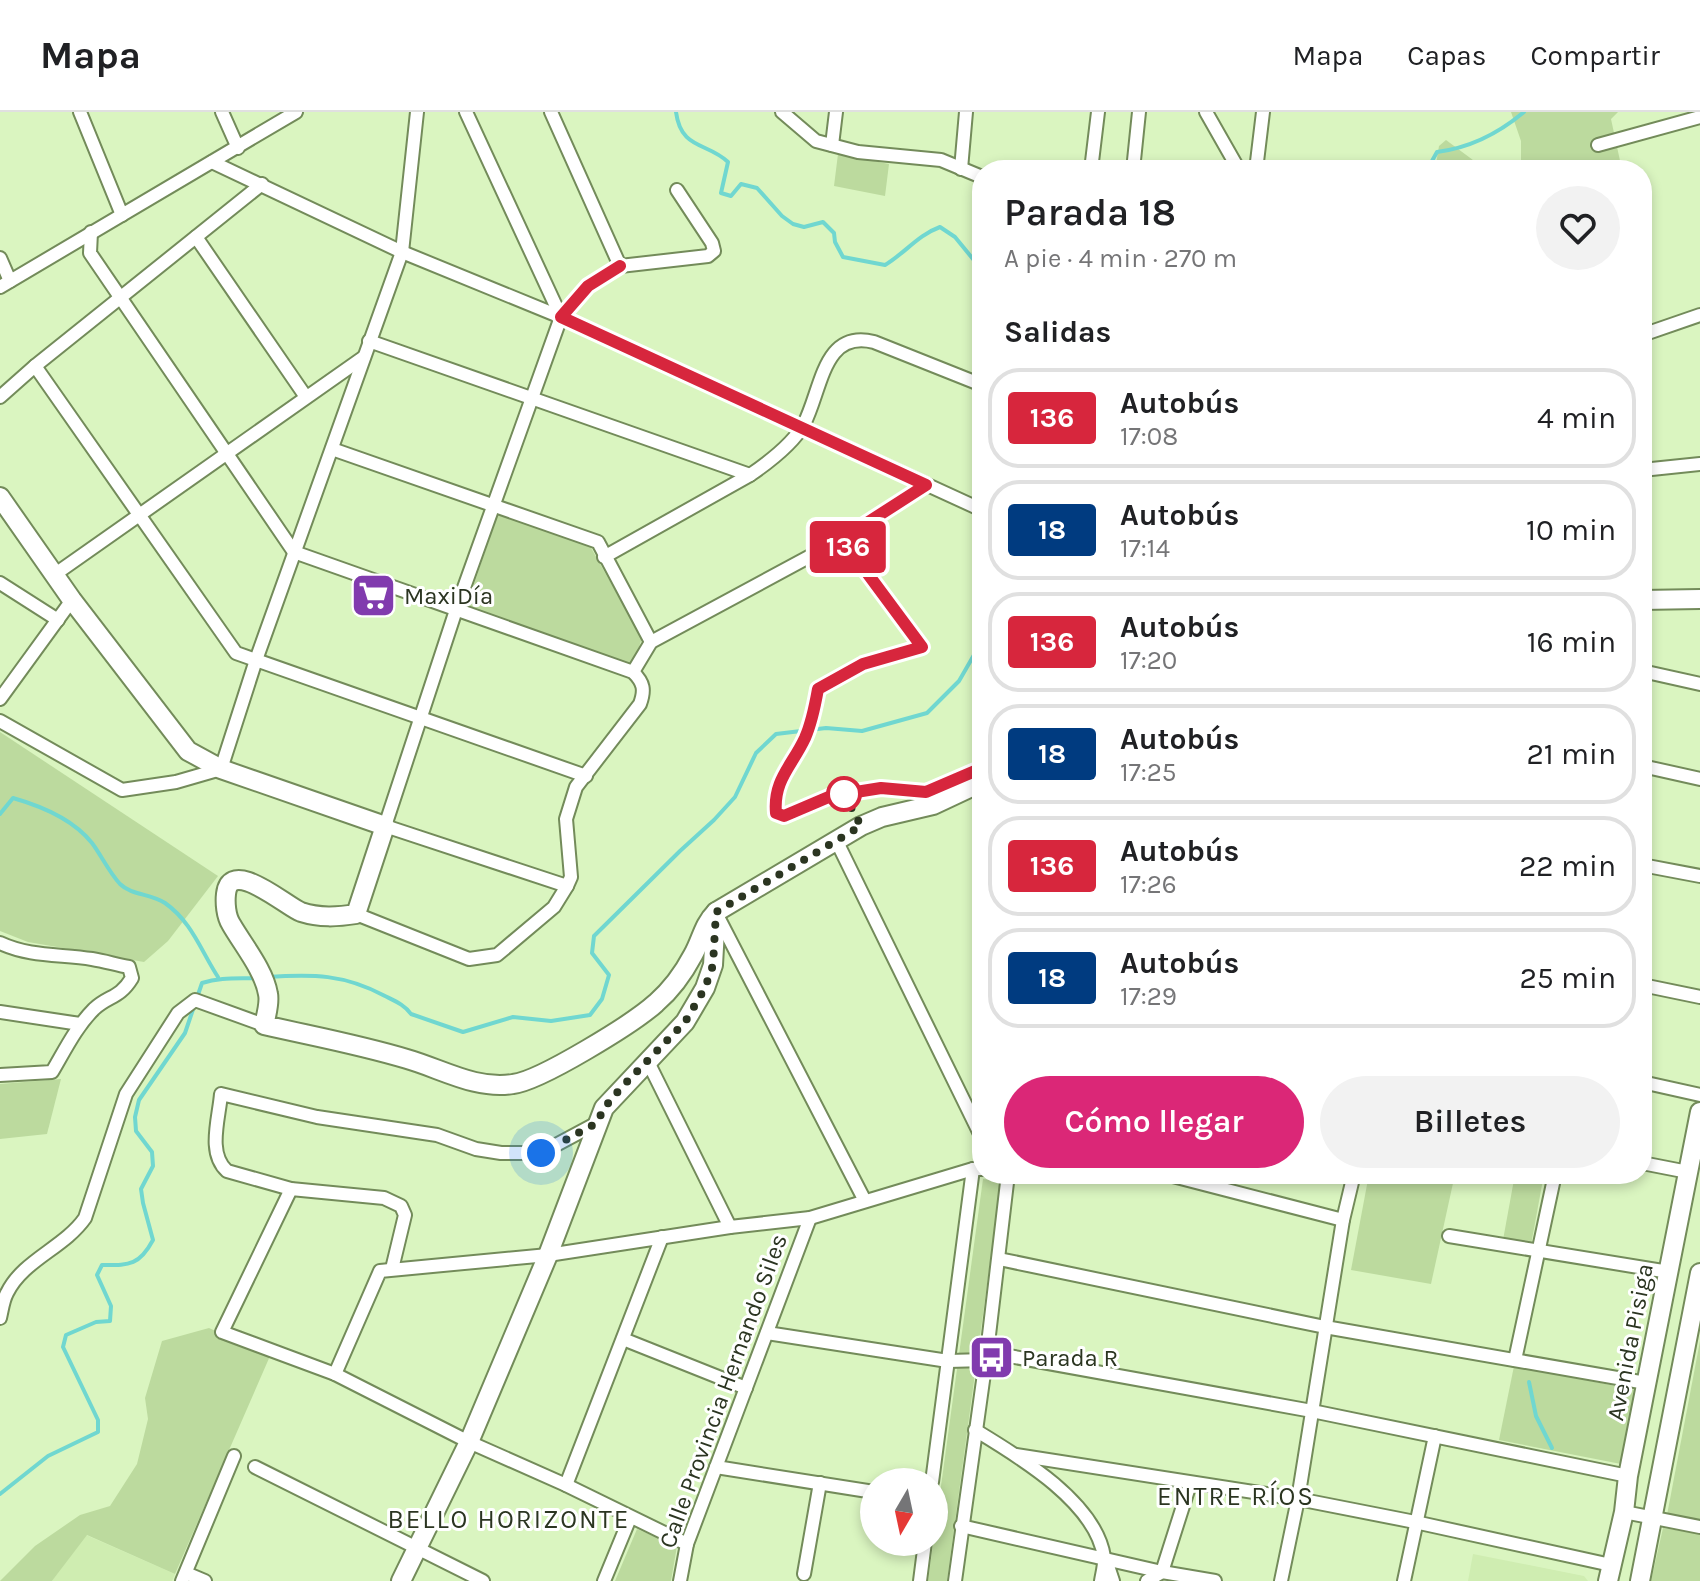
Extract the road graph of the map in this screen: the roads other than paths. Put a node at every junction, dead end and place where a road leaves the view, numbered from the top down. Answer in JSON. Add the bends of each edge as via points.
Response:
{"nodes":[{"id":1,"x":80,"y":112,"type":"edge"},
{"id":2,"x":222,"y":112,"type":"edge"},
{"id":3,"x":296,"y":112,"type":"edge"},
{"id":4,"x":417,"y":112,"type":"edge"},
{"id":5,"x":466,"y":112,"type":"edge"},
{"id":6,"x":551,"y":112,"type":"edge"},
{"id":7,"x":782,"y":112,"type":"edge"},
{"id":8,"x":836,"y":112,"type":"edge"},
{"id":9,"x":966,"y":112,"type":"edge"},
{"id":10,"x":1098,"y":112,"type":"edge"},
{"id":11,"x":1139,"y":112,"type":"edge"},
{"id":12,"x":1206,"y":112,"type":"edge"},
{"id":13,"x":1263,"y":112,"type":"edge"},
{"id":14,"x":1700,"y":117,"type":"edge"},
{"id":15,"x":832,"y":145,"type":"junction"},
{"id":16,"x":1598,"y":145,"type":"dead end"},
{"id":17,"x":238,"y":148,"type":"junction"},
{"id":18,"x":1092,"y":160,"type":"edge"},
{"id":19,"x":1134,"y":160,"type":"edge"},
{"id":20,"x":1233,"y":160,"type":"edge"},
{"id":21,"x":1257,"y":160,"type":"edge"},
{"id":22,"x":212,"y":162,"type":"junction"},
{"id":23,"x":961,"y":169,"type":"junction"},
{"id":24,"x":972,"y":173,"type":"edge"},
{"id":25,"x":262,"y":184,"type":"junction"},
{"id":26,"x":677,"y":190,"type":"dead end"},
{"id":27,"x":122,"y":215,"type":"junction"},
{"id":28,"x":91,"y":232,"type":"junction"},
{"id":29,"x":196,"y":237,"type":"junction"},
{"id":30,"x":402,"y":252,"type":"junction"},
{"id":31,"x":0,"y":258,"type":"edge"},
{"id":32,"x":620,"y":266,"type":"junction"},
{"id":33,"x":5,"y":284,"type":"edge"},
{"id":34,"x":120,"y":300,"type":"junction"},
{"id":35,"x":1700,"y":315,"type":"edge"},
{"id":36,"x":561,"y":317,"type":"junction"},
{"id":37,"x":1652,"y":332,"type":"edge"},
{"id":38,"x":369,"y":341,"type":"junction"},
{"id":39,"x":364,"y":357,"type":"junction"},
{"id":40,"x":35,"y":366,"type":"junction"},
{"id":41,"x":972,"y":381,"type":"edge"},
{"id":42,"x":0,"y":397,"type":"edge"},
{"id":43,"x":306,"y":397,"type":"junction"},
{"id":44,"x":534,"y":400,"type":"junction"},
{"id":45,"x":802,"y":427,"type":"junction"},
{"id":46,"x":332,"y":449,"type":"junction"},
{"id":47,"x":225,"y":455,"type":"junction"},
{"id":48,"x":1700,"y":464,"type":"edge"},
{"id":49,"x":1652,"y":469,"type":"edge"},
{"id":50,"x":750,"y":475,"type":"junction"},
{"id":51,"x":926,"y":485,"type":"junction"},
{"id":52,"x":0,"y":497,"type":"edge"},
{"id":53,"x":493,"y":505,"type":"junction"},
{"id":54,"x":972,"y":506,"type":"edge"},
{"id":55,"x":139,"y":516,"type":"junction"},
{"id":56,"x":842,"y":539,"type":"junction"},
{"id":57,"x":294,"y":552,"type":"junction"},
{"id":58,"x":604,"y":557,"type":"junction"},
{"id":59,"x":54,"y":575,"type":"junction"},
{"id":60,"x":0,"y":583,"type":"edge"},
{"id":61,"x":1700,"y":599,"type":"edge"},
{"id":62,"x":72,"y":600,"type":"junction"},
{"id":63,"x":1652,"y":600,"type":"edge"},
{"id":64,"x":456,"y":610,"type":"junction"},
{"id":65,"x":58,"y":620,"type":"junction"},
{"id":66,"x":651,"y":642,"type":"junction"},
{"id":67,"x":256,"y":660,"type":"junction"},
{"id":68,"x":633,"y":672,"type":"junction"},
{"id":69,"x":1652,"y":673,"type":"edge"},
{"id":70,"x":1700,"y":684,"type":"edge"},
{"id":71,"x":0,"y":699,"type":"edge"},
{"id":72,"x":421,"y":719,"type":"junction"},
{"id":73,"x":0,"y":721,"type":"edge"},
{"id":74,"x":1652,"y":768,"type":"edge"},
{"id":75,"x":221,"y":769,"type":"junction"},
{"id":76,"x":972,"y":772,"type":"edge"},
{"id":77,"x":586,"y":776,"type":"junction"},
{"id":78,"x":1700,"y":779,"type":"edge"},
{"id":79,"x":972,"y":787,"type":"edge"},
{"id":80,"x":385,"y":826,"type":"junction"},
{"id":81,"x":837,"y":842,"type":"junction"},
{"id":82,"x":1652,"y":867,"type":"edge"},
{"id":83,"x":1700,"y":876,"type":"edge"},
{"id":84,"x":567,"y":886,"type":"junction"},
{"id":85,"x":716,"y":912,"type":"junction"},
{"id":86,"x":356,"y":914,"type":"junction"},
{"id":87,"x":0,"y":943,"type":"edge"},
{"id":88,"x":1652,"y":987,"type":"edge"},
{"id":89,"x":1700,"y":997,"type":"edge"},
{"id":90,"x":0,"y":1012,"type":"edge"},
{"id":91,"x":80,"y":1024,"type":"junction"},
{"id":92,"x":264,"y":1025,"type":"junction"},
{"id":93,"x":648,"y":1062,"type":"junction"},
{"id":94,"x":0,"y":1075,"type":"edge"},
{"id":95,"x":1652,"y":1084,"type":"edge"},
{"id":96,"x":1700,"y":1095,"type":"edge"},
{"id":97,"x":1700,"y":1112,"type":"edge"},
{"id":98,"x":972,"y":1118,"type":"edge"},
{"id":99,"x":597,"y":1123,"type":"junction"},
{"id":100,"x":1652,"y":1165,"type":"edge"},
{"id":101,"x":972,"y":1171,"type":"edge"},
{"id":102,"x":1688,"y":1172,"type":"junction"},
{"id":103,"x":976,"y":1184,"type":"edge"},
{"id":104,"x":1007,"y":1184,"type":"edge"},
{"id":105,"x":1204,"y":1184,"type":"edge"},
{"id":106,"x":1352,"y":1184,"type":"edge"},
{"id":107,"x":1553,"y":1184,"type":"edge"},
{"id":108,"x":291,"y":1189,"type":"junction"},
{"id":109,"x":865,"y":1201,"type":"junction"},
{"id":110,"x":810,"y":1218,"type":"junction"},
{"id":111,"x":1343,"y":1220,"type":"junction"},
{"id":112,"x":730,"y":1227,"type":"junction"},
{"id":113,"x":1449,"y":1236,"type":"dead end"},
{"id":114,"x":662,"y":1237,"type":"junction"},
{"id":115,"x":1538,"y":1250,"type":"junction"},
{"id":116,"x":548,"y":1255,"type":"junction"},
{"id":117,"x":999,"y":1259,"type":"junction"},
{"id":118,"x":392,"y":1269,"type":"junction"},
{"id":119,"x":1669,"y":1272,"type":"junction"},
{"id":120,"x":1700,"y":1273,"type":"edge"},
{"id":121,"x":0,"y":1318,"type":"edge"},
{"id":122,"x":1325,"y":1327,"type":"junction"},
{"id":123,"x":767,"y":1333,"type":"junction"},
{"id":124,"x":623,"y":1339,"type":"junction"},
{"id":125,"x":986,"y":1356,"type":"junction"},
{"id":126,"x":1515,"y":1360,"type":"junction"},
{"id":127,"x":948,"y":1361,"type":"junction"},
{"id":128,"x":335,"y":1374,"type":"junction"},
{"id":129,"x":1646,"y":1383,"type":"junction"},
{"id":130,"x":746,"y":1388,"type":"junction"},
{"id":131,"x":1312,"y":1411,"type":"junction"},
{"id":132,"x":975,"y":1430,"type":"junction"},
{"id":133,"x":1435,"y":1436,"type":"junction"},
{"id":134,"x":469,"y":1442,"type":"junction"},
{"id":135,"x":1016,"y":1455,"type":"junction"},
{"id":136,"x":234,"y":1456,"type":"dead end"},
{"id":137,"x":255,"y":1467,"type":"dead end"},
{"id":138,"x":716,"y":1467,"type":"junction"},
{"id":139,"x":934,"y":1468,"type":"edge"},
{"id":140,"x":1628,"y":1476,"type":"junction"},
{"id":141,"x":820,"y":1483,"type":"junction"},
{"id":142,"x":1190,"y":1484,"type":"junction"},
{"id":143,"x":566,"y":1485,"type":"junction"},
{"id":144,"x":860,"y":1490,"type":"edge"},
{"id":145,"x":1298,"y":1499,"type":"junction"},
{"id":146,"x":1624,"y":1512,"type":"junction"},
{"id":147,"x":630,"y":1518,"type":"junction"},
{"id":148,"x":1652,"y":1519,"type":"junction"},
{"id":149,"x":1415,"y":1522,"type":"junction"},
{"id":150,"x":961,"y":1526,"type":"junction"},
{"id":151,"x":1700,"y":1527,"type":"edge"},
{"id":152,"x":687,"y":1544,"type":"junction"},
{"id":153,"x":418,"y":1548,"type":"junction"},
{"id":154,"x":923,"y":1556,"type":"edge"},
{"id":155,"x":1105,"y":1557,"type":"junction"},
{"id":156,"x":1162,"y":1572,"type":"junction"},
{"id":157,"x":1609,"y":1573,"type":"edge"},
{"id":158,"x":804,"y":1574,"type":"dead end"},
{"id":159,"x":184,"y":1577,"type":"edge"},
{"id":160,"x":205,"y":1581,"type":"edge"},
{"id":161,"x":401,"y":1581,"type":"edge"},
{"id":162,"x":483,"y":1581,"type":"edge"},
{"id":163,"x":604,"y":1581,"type":"edge"},
{"id":164,"x":680,"y":1581,"type":"edge"},
{"id":165,"x":920,"y":1581,"type":"edge"},
{"id":166,"x":955,"y":1581,"type":"edge"},
{"id":167,"x":1101,"y":1581,"type":"edge"},
{"id":168,"x":1113,"y":1581,"type":"edge"},
{"id":169,"x":1147,"y":1581,"type":"edge"},
{"id":170,"x":1215,"y":1581,"type":"edge"},
{"id":171,"x":1281,"y":1581,"type":"edge"},
{"id":172,"x":1404,"y":1581,"type":"edge"},
{"id":173,"x":1640,"y":1581,"type":"edge"}],
"edges":[{"from":1,"to":27,"type":"street"},
{"from":2,"to":17,"type":"street"},
{"from":3,"to":17,"type":"street"},
{"from":4,"to":30,"type":"street"},
{"from":5,"to":36,"type":"street"},
{"from":6,"to":32,"type":"street"},
{"from":7,"to":15,"type":"street","via":[[816,141]]},
{"from":8,"to":15,"type":"street"},
{"from":9,"to":23,"type":"street"},
{"from":10,"to":18,"type":"street"},
{"from":11,"to":19,"type":"street"},
{"from":12,"to":20,"type":"street"},
{"from":13,"to":21,"type":"street"},
{"from":14,"to":16,"type":"street"},
{"from":15,"to":23,"type":"street","via":[[925,157]]},
{"from":17,"to":22,"type":"street"},
{"from":22,"to":25,"type":"street"},
{"from":22,"to":27,"type":"street"},
{"from":23,"to":24,"type":"street"},
{"from":25,"to":29,"type":"street"},
{"from":25,"to":30,"type":"street"},
{"from":26,"to":32,"type":"street","via":[[714,251]]},
{"from":27,"to":28,"type":"street"},
{"from":28,"to":33,"type":"street"},
{"from":28,"to":34,"type":"street","via":[[90,253]]},
{"from":29,"to":34,"type":"street"},
{"from":29,"to":43,"type":"street"},
{"from":30,"to":36,"type":"street"},
{"from":30,"to":38,"type":"street"},
{"from":31,"to":33,"type":"street"},
{"from":32,"to":36,"type":"street","via":[[588,286]]},
{"from":34,"to":40,"type":"street"},
{"from":34,"to":47,"type":"street"},
{"from":35,"to":37,"type":"street"},
{"from":36,"to":44,"type":"street"},
{"from":36,"to":45,"type":"street"},
{"from":38,"to":39,"type":"street"},
{"from":38,"to":44,"type":"street"},
{"from":39,"to":43,"type":"street"},
{"from":39,"to":46,"type":"street"},
{"from":40,"to":42,"type":"street"},
{"from":40,"to":55,"type":"street"},
{"from":41,"to":45,"type":"street","via":[[874,342],[848,340],[831,358]]},
{"from":43,"to":47,"type":"street"},
{"from":44,"to":50,"type":"street"},
{"from":44,"to":53,"type":"street"},
{"from":45,"to":50,"type":"street"},
{"from":45,"to":51,"type":"street"},
{"from":46,"to":53,"type":"street"},
{"from":46,"to":57,"type":"street"},
{"from":47,"to":55,"type":"street"},
{"from":47,"to":57,"type":"street"},
{"from":48,"to":49,"type":"street"},
{"from":50,"to":58,"type":"street"},
{"from":51,"to":54,"type":"street"},
{"from":51,"to":56,"type":"street"},
{"from":52,"to":59,"type":"street"},
{"from":53,"to":58,"type":"street","via":[[598,542]]},
{"from":53,"to":64,"type":"street"},
{"from":55,"to":59,"type":"street"},
{"from":55,"to":67,"type":"street","via":[[236,653]]},
{"from":56,"to":66,"type":"street"},
{"from":56,"to":76,"type":"street","via":[[922,647],[863,664],[818,689],[805,739],[774,796],[776,813],[784,816],[831,796],[881,788],[926,792]]},
{"from":57,"to":64,"type":"street"},
{"from":57,"to":67,"type":"street"},
{"from":58,"to":66,"type":"street"},
{"from":59,"to":62,"type":"street"},
{"from":60,"to":65,"type":"street"},
{"from":61,"to":63,"type":"street"},
{"from":62,"to":65,"type":"street"},
{"from":62,"to":75,"type":"street","via":[[188,751]]},
{"from":64,"to":68,"type":"street"},
{"from":64,"to":72,"type":"street"},
{"from":65,"to":71,"type":"street"},
{"from":66,"to":68,"type":"street"},
{"from":67,"to":72,"type":"street"},
{"from":67,"to":75,"type":"street"},
{"from":68,"to":77,"type":"street","via":[[645,691],[640,704]]},
{"from":69,"to":70,"type":"street"},
{"from":72,"to":77,"type":"street"},
{"from":72,"to":80,"type":"street"},
{"from":73,"to":75,"type":"street","via":[[122,790]]},
{"from":74,"to":78,"type":"street"},
{"from":75,"to":80,"type":"street"},
{"from":77,"to":84,"type":"street","via":[[576,787],[566,819],[571,877]]},
{"from":79,"to":81,"type":"street","via":[[933,805],[882,817]]},
{"from":80,"to":84,"type":"street"},
{"from":80,"to":86,"type":"street"},
{"from":81,"to":85,"type":"street"},
{"from":81,"to":98,"type":"street"},
{"from":82,"to":83,"type":"street"},
{"from":84,"to":86,"type":"street","via":[[554,907],[497,955],[483,958],[469,959]]},
{"from":85,"to":92,"type":"street","via":[[672,986],[634,1020],[530,1081],[474,1083],[406,1059]]},
{"from":85,"to":93,"type":"street","via":[[713,965],[705,988],[685,1022]]},
{"from":85,"to":109,"type":"street"},
{"from":86,"to":92,"type":"street","via":[[317,916],[297,911],[246,880],[228,886],[227,918],[268,995]]},
{"from":87,"to":91,"type":"street","via":[[37,955],[129,967],[132,978],[125,990],[97,1006]]},
{"from":88,"to":89,"type":"street"},
{"from":90,"to":91,"type":"street"},
{"from":91,"to":94,"type":"street","via":[[52,1072]]},
{"from":92,"to":121,"type":"street","via":[[195,1000],[178,1013],[126,1094],[85,1218],[18,1278],[6,1294]]},
{"from":93,"to":99,"type":"street","via":[[604,1108]]},
{"from":93,"to":112,"type":"street"},
{"from":95,"to":96,"type":"street"},
{"from":97,"to":102,"type":"street","name":"Avenida Pisiga"},
{"from":99,"to":108,"type":"street","via":[[541,1153],[510,1153],[221,1094],[215,1153],[219,1164]]},
{"from":99,"to":116,"type":"street"},
{"from":100,"to":102,"type":"street"},
{"from":101,"to":109,"type":"street"},
{"from":102,"to":119,"type":"street","name":"Avenida Pisiga"},
{"from":103,"to":127,"type":"street"},
{"from":104,"to":117,"type":"street"},
{"from":105,"to":111,"type":"street"},
{"from":106,"to":111,"type":"street"},
{"from":107,"to":115,"type":"street"},
{"from":108,"to":118,"type":"street","via":[[384,1198],[401,1206],[405,1215]]},
{"from":108,"to":128,"type":"street","via":[[222,1332]]},
{"from":109,"to":110,"type":"street"},
{"from":110,"to":112,"type":"street"},
{"from":110,"to":123,"type":"street","name":"Calle Provincia Hernando Siles"},
{"from":111,"to":122,"type":"street"},
{"from":112,"to":114,"type":"street"},
{"from":113,"to":115,"type":"street"},
{"from":114,"to":116,"type":"street"},
{"from":114,"to":124,"type":"street"},
{"from":115,"to":119,"type":"street"},
{"from":115,"to":126,"type":"street"},
{"from":116,"to":118,"type":"street"},
{"from":116,"to":134,"type":"street"},
{"from":117,"to":122,"type":"street"},
{"from":117,"to":125,"type":"street"},
{"from":118,"to":128,"type":"street","via":[[380,1271]]},
{"from":119,"to":129,"type":"street","name":"Avenida Pisiga"},
{"from":120,"to":148,"type":"street"},
{"from":122,"to":126,"type":"street"},
{"from":122,"to":131,"type":"street"},
{"from":123,"to":127,"type":"street"},
{"from":123,"to":130,"type":"street","name":"Calle Provincia Hernando Siles"},
{"from":124,"to":130,"type":"street"},
{"from":124,"to":143,"type":"street"},
{"from":125,"to":127,"type":"street"},
{"from":125,"to":131,"type":"street"},
{"from":125,"to":132,"type":"street"},
{"from":126,"to":129,"type":"street"},
{"from":127,"to":139,"type":"street"},
{"from":128,"to":134,"type":"street"},
{"from":129,"to":140,"type":"street","name":"Avenida Pisiga"},
{"from":130,"to":138,"type":"street","name":"Calle Provincia Hernando Siles"},
{"from":131,"to":133,"type":"street"},
{"from":131,"to":145,"type":"street"},
{"from":132,"to":135,"type":"street"},
{"from":132,"to":150,"type":"street"},
{"from":133,"to":140,"type":"street"},
{"from":133,"to":149,"type":"street"},
{"from":134,"to":143,"type":"street"},
{"from":134,"to":153,"type":"street"},
{"from":135,"to":142,"type":"street"},
{"from":135,"to":155,"type":"street","via":[[1083,1511]]},
{"from":136,"to":159,"type":"street"},
{"from":137,"to":153,"type":"street"},
{"from":138,"to":141,"type":"street"},
{"from":138,"to":152,"type":"street","name":"Calle Provincia Hernando Siles"},
{"from":140,"to":146,"type":"street","name":"Avenida Pisiga"},
{"from":141,"to":144,"type":"street"},
{"from":141,"to":158,"type":"street"},
{"from":142,"to":145,"type":"street"},
{"from":142,"to":156,"type":"street"},
{"from":143,"to":147,"type":"street"},
{"from":145,"to":149,"type":"street"},
{"from":145,"to":171,"type":"street"},
{"from":146,"to":148,"type":"street"},
{"from":146,"to":157,"type":"street","name":"Avenida Pisiga"},
{"from":147,"to":152,"type":"street"},
{"from":147,"to":163,"type":"street"},
{"from":148,"to":151,"type":"street"},
{"from":148,"to":173,"type":"street"},
{"from":149,"to":157,"type":"street"},
{"from":149,"to":172,"type":"street"},
{"from":150,"to":155,"type":"street"},
{"from":150,"to":166,"type":"street"},
{"from":152,"to":164,"type":"street","name":"Calle Provincia Hernando Siles"},
{"from":153,"to":161,"type":"street"},
{"from":153,"to":162,"type":"street"},
{"from":154,"to":165,"type":"street"},
{"from":155,"to":156,"type":"street"},
{"from":155,"to":167,"type":"street"},
{"from":155,"to":168,"type":"street"},
{"from":156,"to":169,"type":"street"},
{"from":156,"to":170,"type":"street"},
{"from":159,"to":160,"type":"street"}]}
